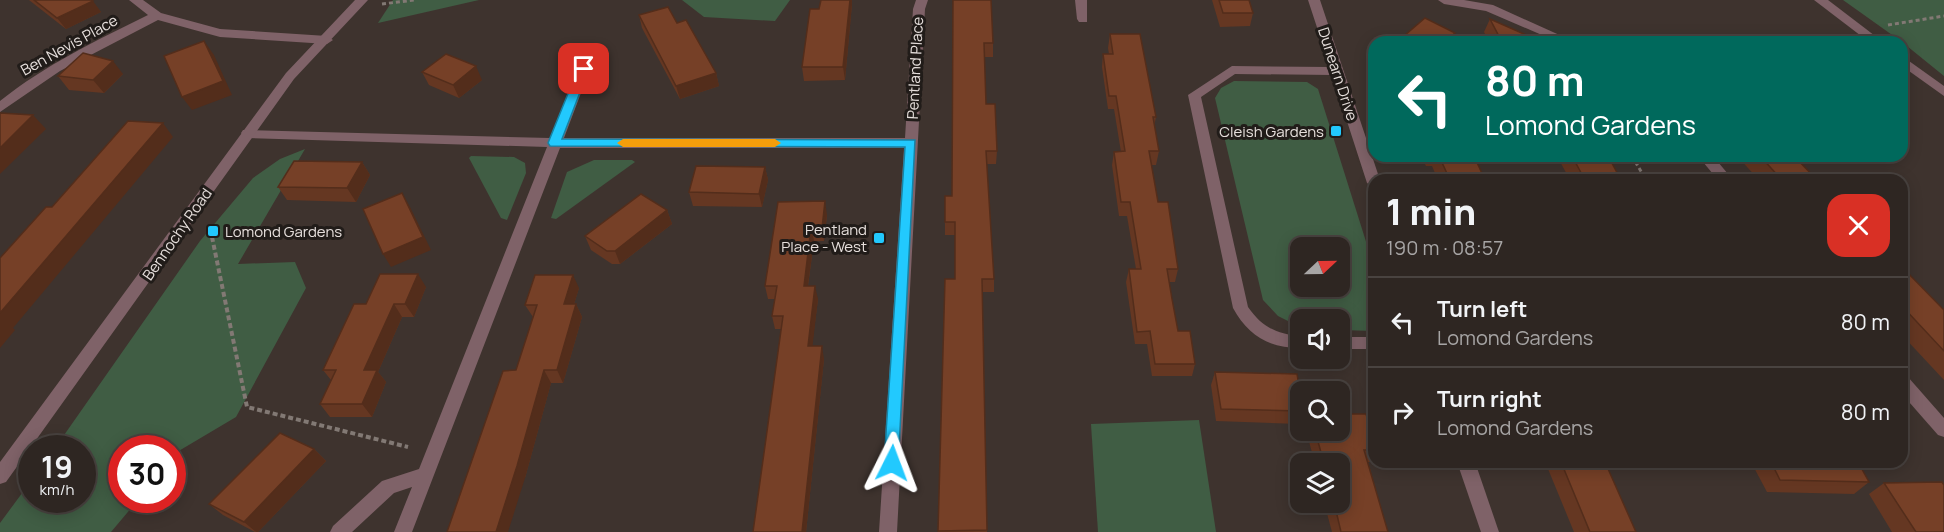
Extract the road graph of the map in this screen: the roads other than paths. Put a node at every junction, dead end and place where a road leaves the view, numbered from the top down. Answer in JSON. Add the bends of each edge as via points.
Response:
{"nodes":[{"id":1,"x":135,"y":0,"type":"edge"},
{"id":2,"x":362,"y":0,"type":"edge"},
{"id":3,"x":922,"y":0,"type":"edge"},
{"id":4,"x":1081,"y":0,"type":"edge"},
{"id":5,"x":1314,"y":0,"type":"edge"},
{"id":6,"x":1444,"y":0,"type":"edge"},
{"id":7,"x":1820,"y":0,"type":"edge"},
{"id":8,"x":158,"y":16,"type":"junction"},
{"id":9,"x":1083,"y":19,"type":"dead end"},
{"id":10,"x":1555,"y":36,"type":"edge"},
{"id":11,"x":1869,"y":36,"type":"edge"},
{"id":12,"x":327,"y":40,"type":"junction"},
{"id":13,"x":1908,"y":65,"type":"edge"},
{"id":14,"x":584,"y":69,"type":"dead end"},
{"id":15,"x":1337,"y":71,"type":"junction"},
{"id":16,"x":1944,"y":92,"type":"edge"},
{"id":17,"x":0,"y":108,"type":"edge"},
{"id":18,"x":248,"y":133,"type":"junction"},
{"id":19,"x":554,"y":143,"type":"junction"},
{"id":20,"x":911,"y":143,"type":"junction"},
{"id":21,"x":1711,"y":162,"type":"edge"},
{"id":22,"x":1371,"y":174,"type":"edge"},
{"id":23,"x":1721,"y":174,"type":"edge"},
{"id":24,"x":1290,"y":341,"type":"edge"},
{"id":25,"x":1350,"y":343,"type":"edge"},
{"id":26,"x":1368,"y":343,"type":"edge"},
{"id":27,"x":1908,"y":389,"type":"edge"},
{"id":28,"x":1944,"y":430,"type":"edge"},
{"id":29,"x":1468,"y":468,"type":"edge"},
{"id":30,"x":424,"y":475,"type":"junction"},
{"id":31,"x":0,"y":476,"type":"edge"},
{"id":32,"x":339,"y":532,"type":"edge"},
{"id":33,"x":403,"y":532,"type":"edge"},
{"id":34,"x":888,"y":532,"type":"edge"},
{"id":35,"x":1490,"y":532,"type":"edge"}],
"edges":[{"from":1,"to":8,"type":"street"},
{"from":2,"to":12,"type":"street","name":"Bennochy Road"},
{"from":3,"to":20,"type":"street","name":"Pentland Place","via":[[918,9]]},
{"from":4,"to":9,"type":"street"},
{"from":5,"to":15,"type":"street","name":"Dunearn Drive"},
{"from":6,"to":10,"type":"street","via":[[1489,8]]},
{"from":7,"to":11,"type":"street"},
{"from":8,"to":12,"type":"street","via":[[220,33]]},
{"from":8,"to":17,"type":"street","name":"Ben Nevis Place","via":[[81,54],[17,93]]},
{"from":12,"to":18,"type":"street","name":"Bennochy Road","via":[[290,76]]},
{"from":13,"to":16,"type":"street"},
{"from":14,"to":19,"type":"street"},
{"from":15,"to":22,"type":"street","name":"Dunearn Drive"},
{"from":15,"to":24,"type":"street","via":[[1233,70],[1194,95],[1241,308],[1271,340]]},
{"from":18,"to":19,"type":"street"},
{"from":18,"to":31,"type":"street","name":"Bennochy Road"},
{"from":19,"to":20,"type":"street"},
{"from":19,"to":30,"type":"street"},
{"from":20,"to":34,"type":"street","name":"Pentland Place"},
{"from":21,"to":23,"type":"street"},
{"from":25,"to":26,"type":"street"},
{"from":27,"to":28,"type":"street"},
{"from":29,"to":35,"type":"street"},
{"from":30,"to":32,"type":"street","via":[[388,487]]},
{"from":30,"to":33,"type":"street"}]}
